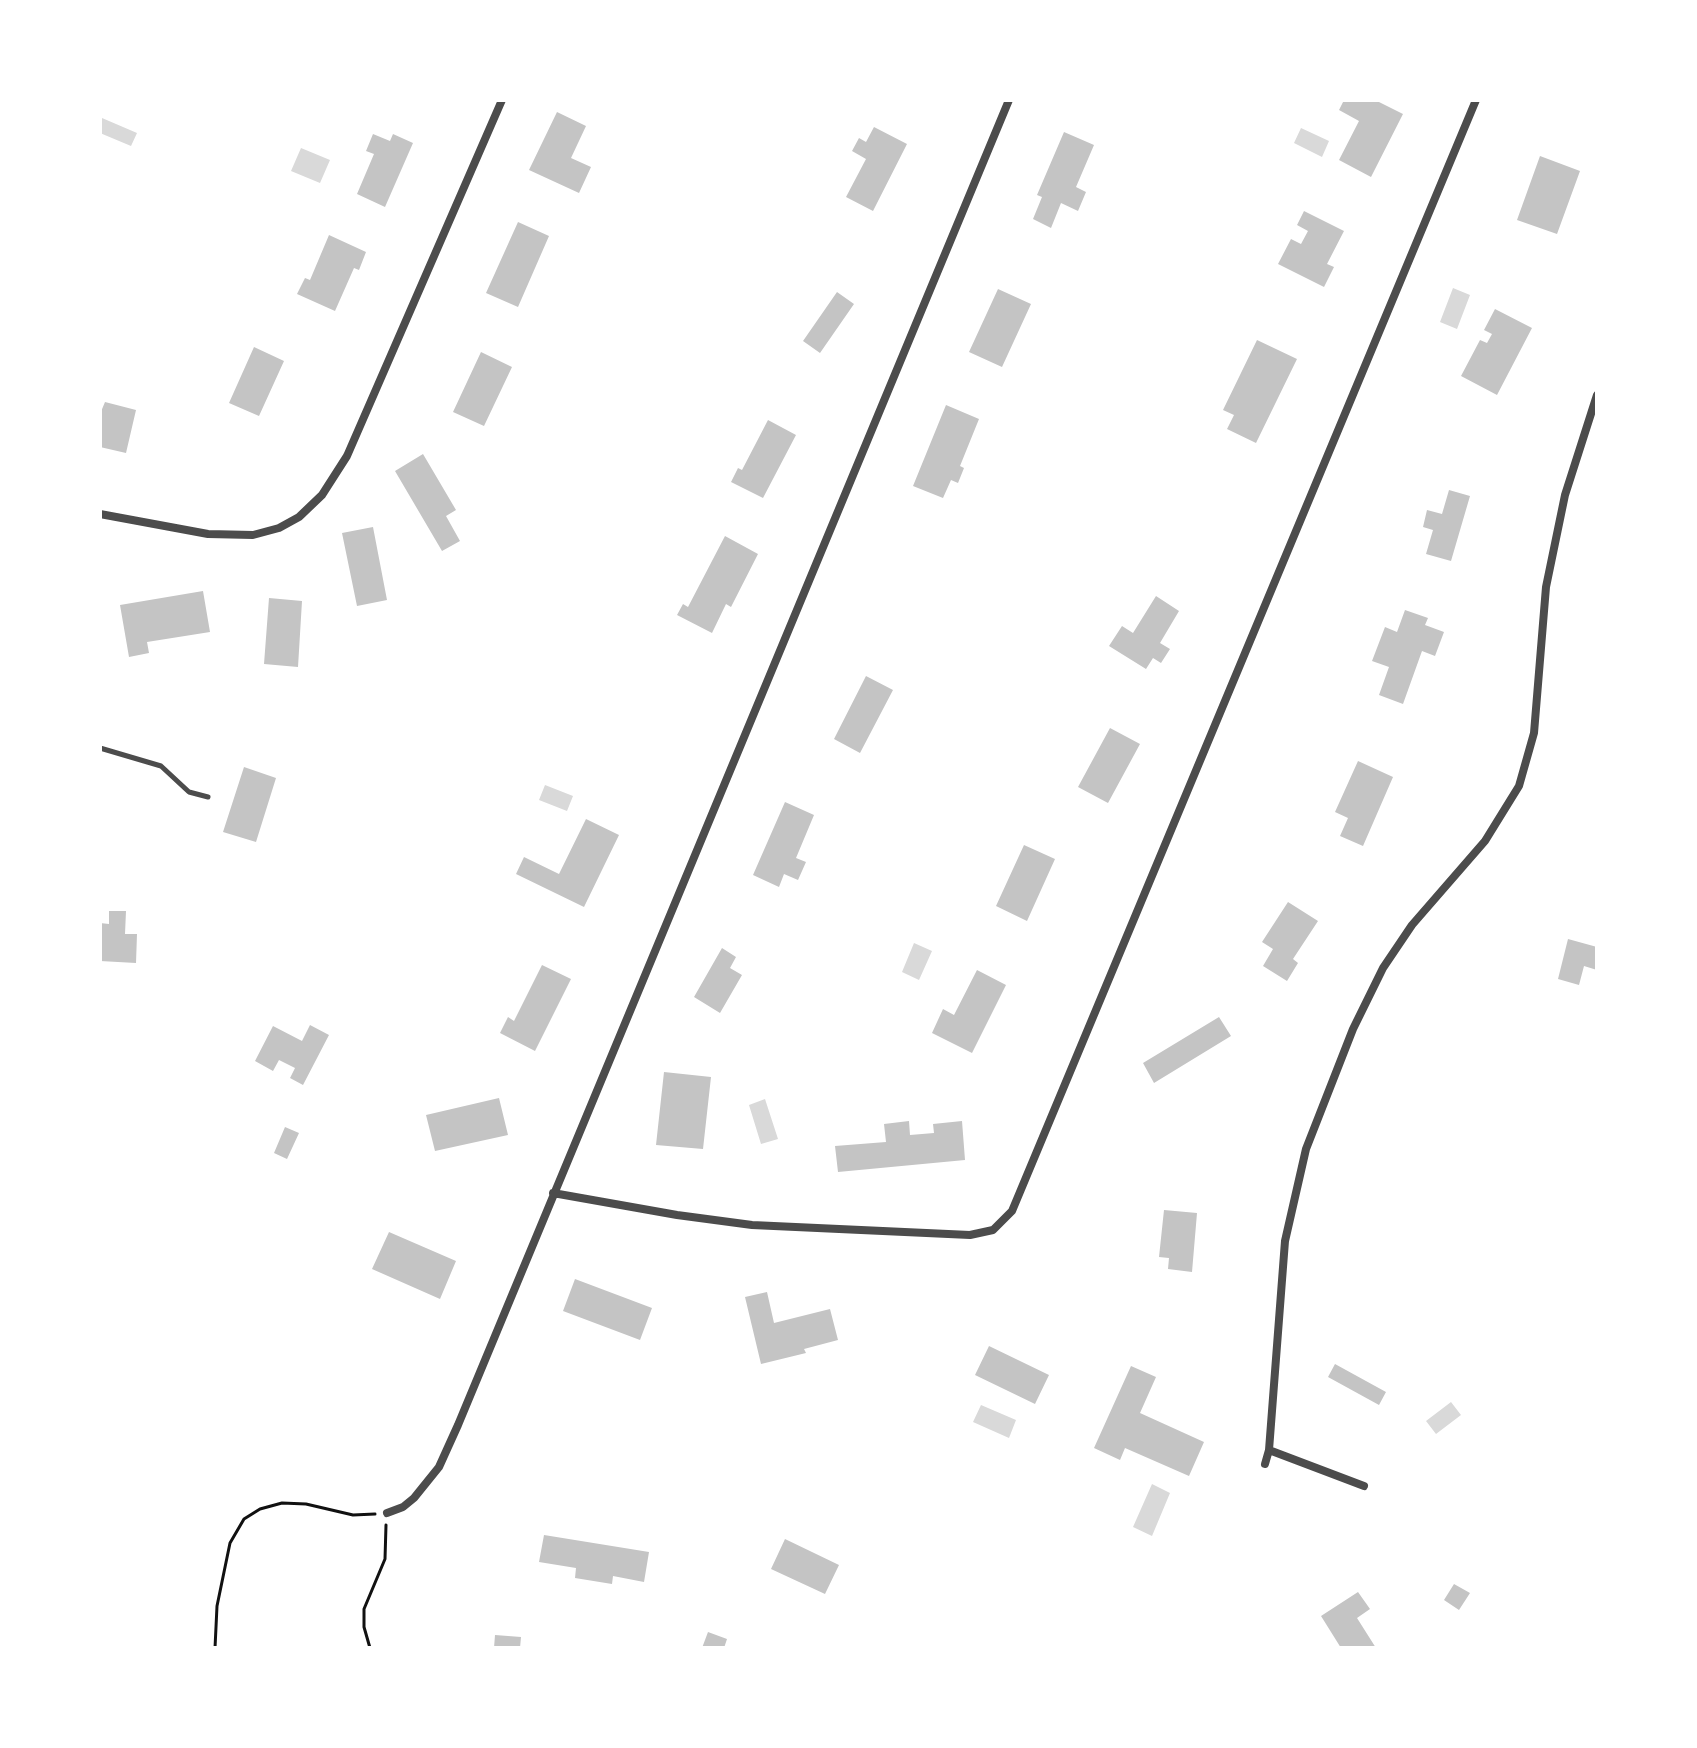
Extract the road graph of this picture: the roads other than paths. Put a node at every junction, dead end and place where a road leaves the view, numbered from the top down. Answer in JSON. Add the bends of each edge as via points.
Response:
{"nodes":[{"id":1,"x":502,"y":100,"type":"edge"},
{"id":2,"x":1009,"y":100,"type":"edge"},
{"id":3,"x":1476,"y":100,"type":"edge"},
{"id":4,"x":1597,"y":395,"type":"edge"},
{"id":5,"x":100,"y":514,"type":"edge"},
{"id":6,"x":100,"y":748,"type":"edge"},
{"id":7,"x":208,"y":797,"type":"dead end"},
{"id":8,"x":553,"y":1193,"type":"junction"},
{"id":9,"x":1269,"y":1450,"type":"junction"},
{"id":10,"x":1265,"y":1464,"type":"dead end"},
{"id":11,"x":1364,"y":1486,"type":"dead end"},
{"id":12,"x":387,"y":1513,"type":"road end"}],
"edges":[{"from":1,"to":5,"type":"street","via":[[347,456],[322,495],[299,517],[253,535],[208,534]]},
{"from":2,"to":8,"type":"street"},
{"from":3,"to":8,"type":"street","via":[[1012,1211],[993,1230],[970,1235],[752,1225]]},
{"from":4,"to":9,"type":"street","via":[[1565,495],[1546,587],[1534,733],[1519,786],[1492,832],[1412,925],[1383,968],[1306,1149],[1285,1241]]},
{"from":6,"to":7,"type":"lane","via":[[161,766],[189,792]]},
{"from":8,"to":12,"type":"street","via":[[439,1467],[414,1498]]},
{"from":9,"to":10,"type":"street"},
{"from":9,"to":11,"type":"street"}]}
